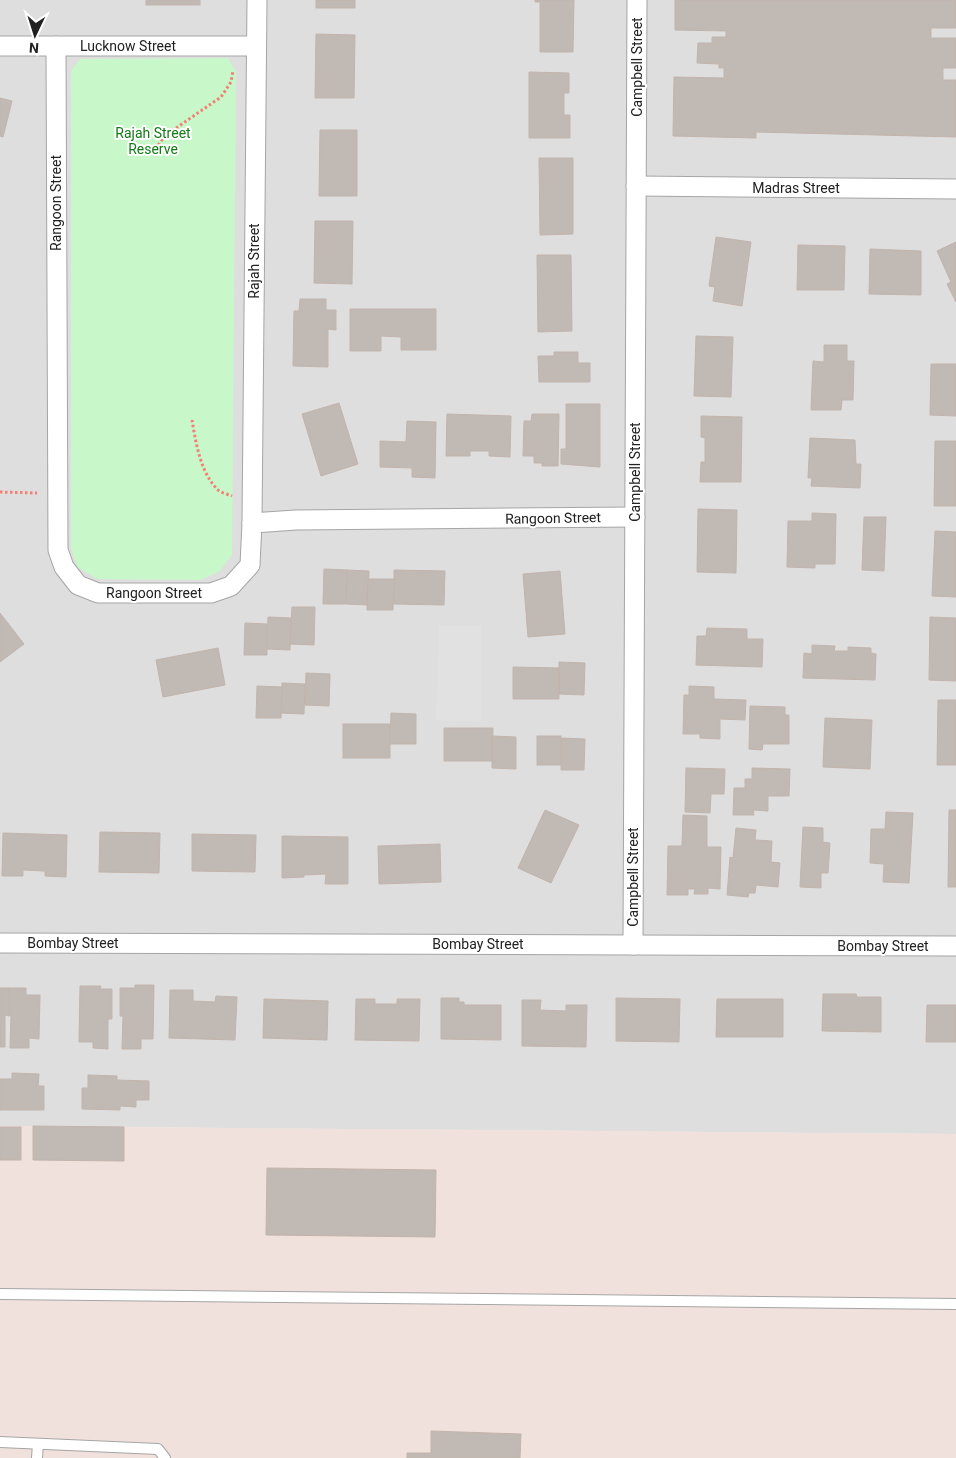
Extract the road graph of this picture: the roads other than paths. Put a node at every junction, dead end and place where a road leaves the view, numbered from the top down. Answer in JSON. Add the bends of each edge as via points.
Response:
{"nodes":[{"id":1,"x":256,"y":0,"type":"edge"},
{"id":2,"x":637,"y":0,"type":"edge"},
{"id":3,"x":0,"y":46,"type":"edge"},
{"id":4,"x":56,"y":46,"type":"junction"},
{"id":5,"x":256,"y":46,"type":"junction"},
{"id":6,"x":636,"y":186,"type":"junction"},
{"id":7,"x":956,"y":189,"type":"edge"},
{"id":8,"x":635,"y":517,"type":"junction"},
{"id":9,"x":252,"y":522,"type":"junction"},
{"id":10,"x":0,"y":943,"type":"edge"},
{"id":11,"x":633,"y":945,"type":"junction"},
{"id":12,"x":956,"y":946,"type":"edge"},
{"id":13,"x":0,"y":1294,"type":"edge"},
{"id":14,"x":956,"y":1304,"type":"edge"},
{"id":15,"x":0,"y":1442,"type":"edge"},
{"id":16,"x":38,"y":1444,"type":"junction"},
{"id":17,"x":37,"y":1458,"type":"edge"},
{"id":18,"x":165,"y":1458,"type":"edge"}],
"edges":[{"from":1,"to":5,"type":"street","name":"Rajah Street"},
{"from":2,"to":6,"type":"street","name":"Campbell Street"},
{"from":3,"to":4,"type":"street","name":"Lucknow Street"},
{"from":4,"to":5,"type":"street","name":"Lucknow Street"},
{"from":4,"to":9,"type":"street","name":"Rangoon Street","via":[[58,550],[64,567],[78,585],[98,593],[211,593],[231,586],[250,565]]},
{"from":5,"to":9,"type":"street","name":"Rajah Street"},
{"from":6,"to":7,"type":"street","name":"Madras Street"},
{"from":6,"to":8,"type":"street","name":"Campbell Street"},
{"from":8,"to":9,"type":"street","name":"Rangoon Street"},
{"from":8,"to":11,"type":"street","name":"Campbell Street"},
{"from":10,"to":11,"type":"street","name":"Bombay Street"},
{"from":11,"to":12,"type":"street","name":"Bombay Street"},
{"from":13,"to":14,"type":"lane"},
{"from":15,"to":16,"type":"lane"},
{"from":16,"to":17,"type":"lane"},
{"from":16,"to":18,"type":"lane","via":[[158,1449]]}]}
